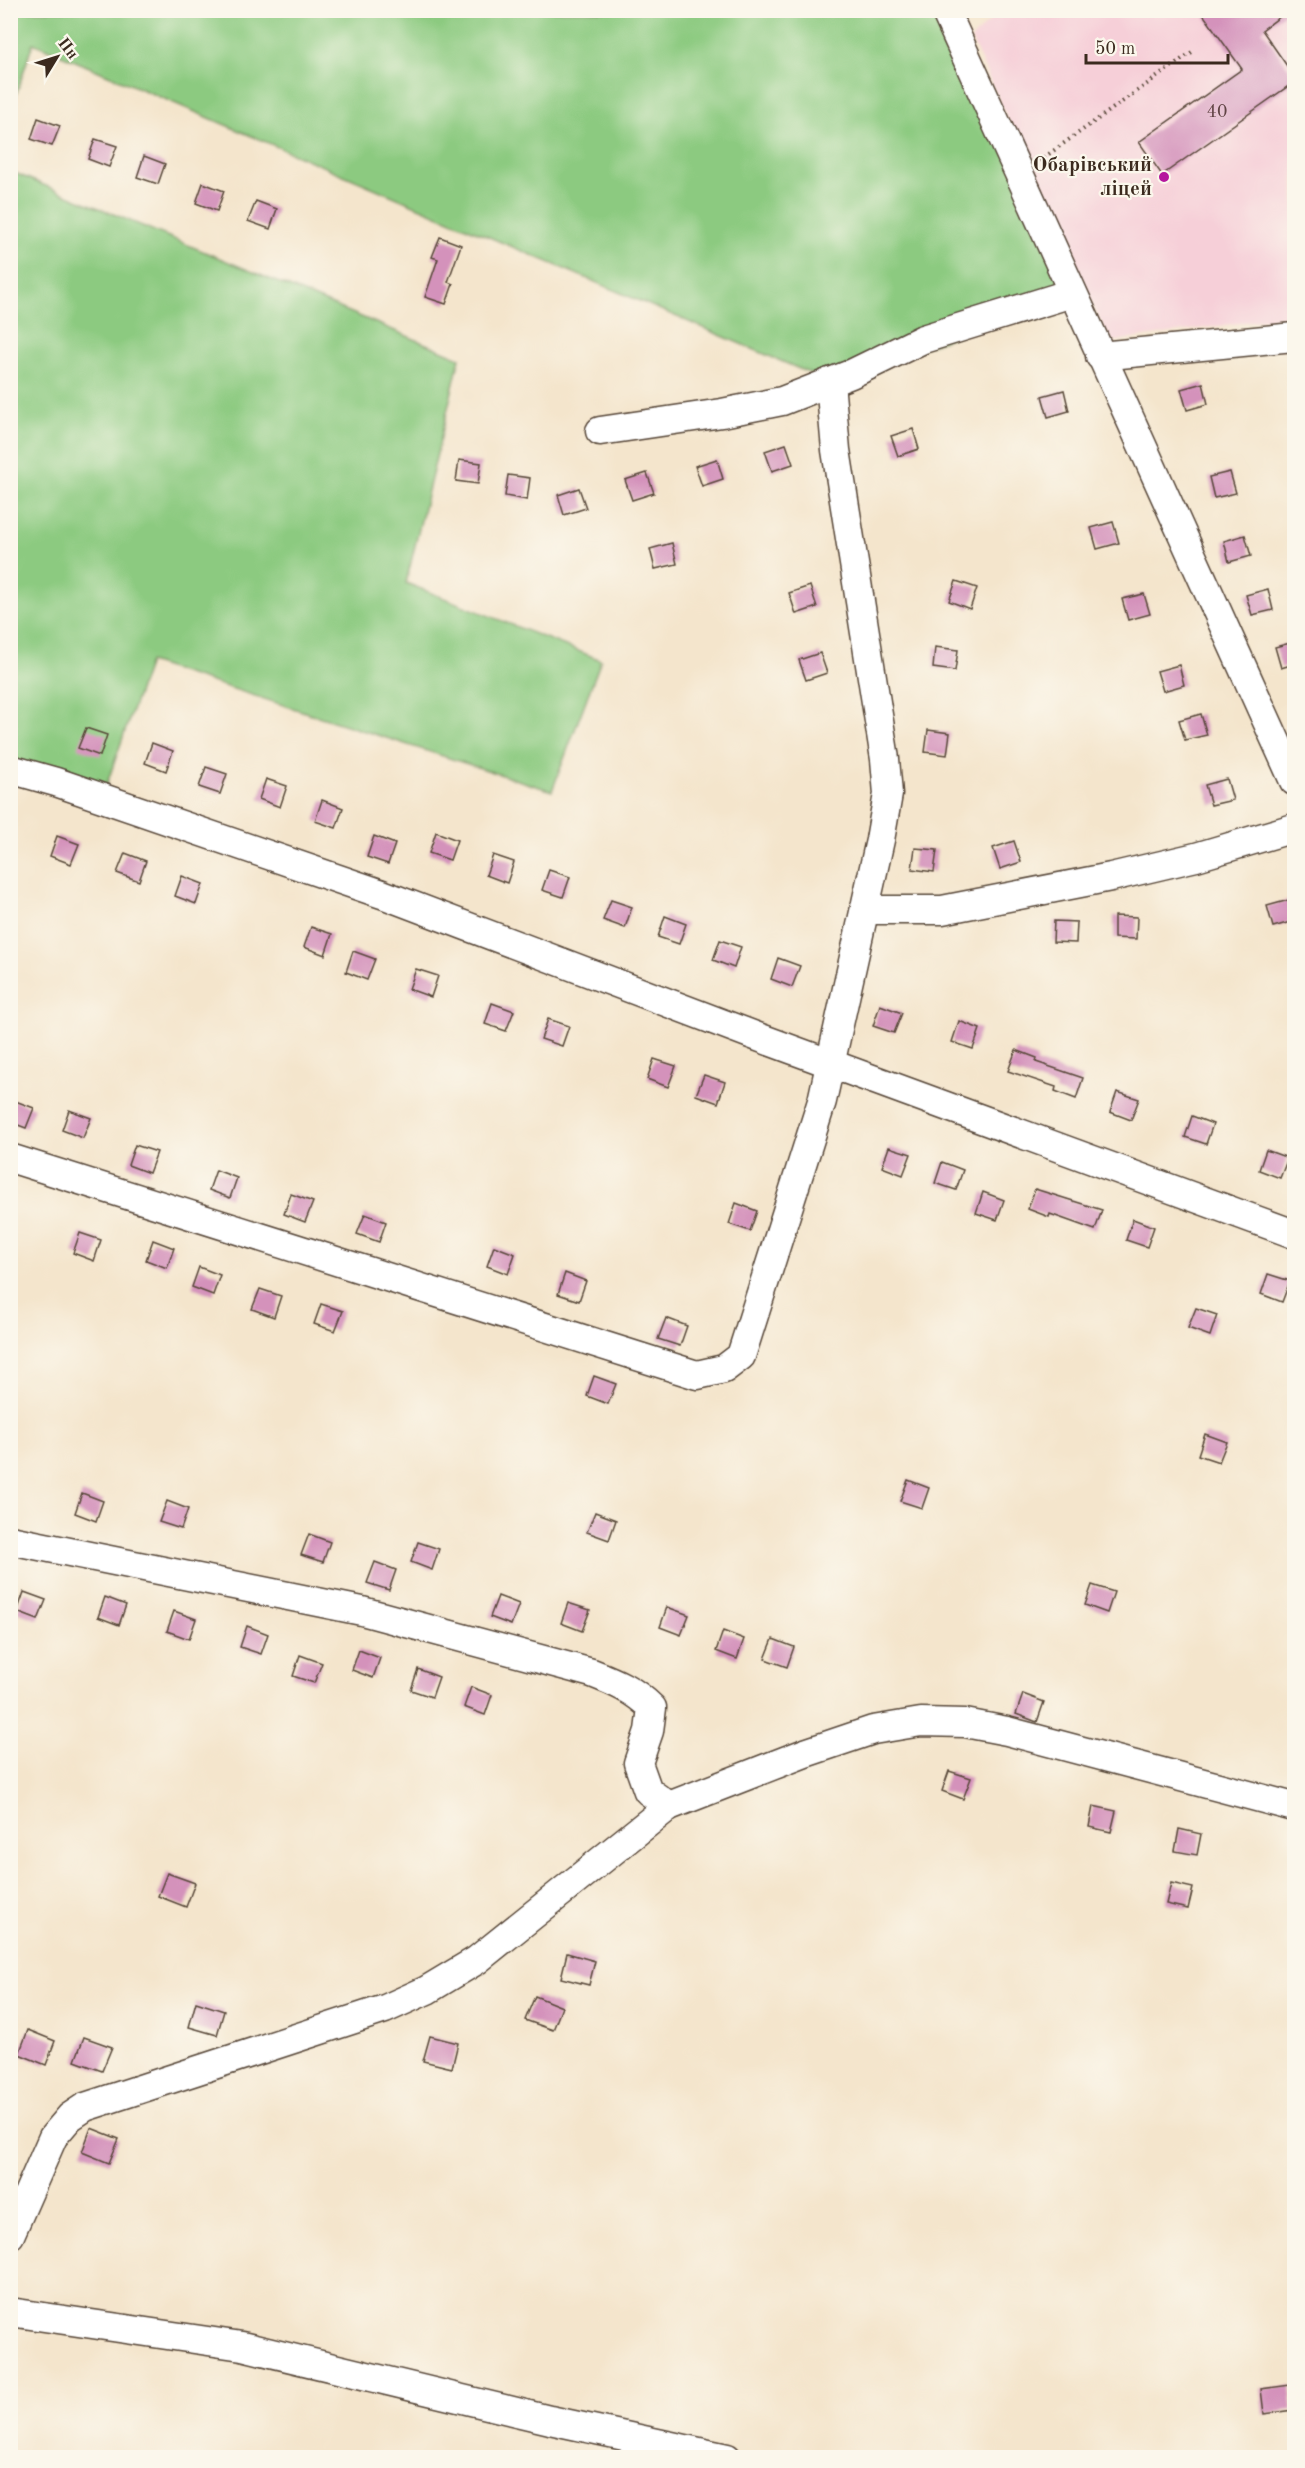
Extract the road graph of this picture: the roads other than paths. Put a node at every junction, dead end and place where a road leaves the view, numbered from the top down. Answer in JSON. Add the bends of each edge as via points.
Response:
{"nodes":[{"id":1,"x":945,"y":10,"type":"edge"},
{"id":2,"x":1072,"y":293,"type":"junction"},
{"id":3,"x":1294,"y":336,"type":"edge"},
{"id":4,"x":1100,"y":356,"type":"junction"},
{"id":5,"x":830,"y":382,"type":"junction"},
{"id":6,"x":600,"y":431,"type":"dead end"},
{"id":7,"x":10,"y":770,"type":"edge"},
{"id":8,"x":1294,"y":781,"type":"edge"},
{"id":9,"x":1294,"y":828,"type":"edge"},
{"id":10,"x":864,"y":910,"type":"junction"},
{"id":11,"x":831,"y":1063,"type":"junction"},
{"id":12,"x":10,"y":1158,"type":"edge"},
{"id":13,"x":1294,"y":1234,"type":"edge"},
{"id":14,"x":10,"y":1540,"type":"edge"},
{"id":15,"x":669,"y":1806,"type":"junction"},
{"id":16,"x":1294,"y":1807,"type":"edge"},
{"id":17,"x":10,"y":2235,"type":"edge"},
{"id":18,"x":10,"y":2312,"type":"edge"},
{"id":19,"x":727,"y":2457,"type":"edge"}],
"edges":[{"from":1,"to":2,"type":"street"},
{"from":2,"to":4,"type":"street"},
{"from":2,"to":5,"type":"street","via":[[922,339]]},
{"from":3,"to":4,"type":"street"},
{"from":4,"to":8,"type":"street"},
{"from":5,"to":6,"type":"street","via":[[782,400],[722,413]]},
{"from":5,"to":10,"type":"street","via":[[836,450],[888,794]]},
{"from":7,"to":11,"type":"street","via":[[56,782],[382,894]]},
{"from":9,"to":10,"type":"street","via":[[1197,857],[942,910]]},
{"from":10,"to":11,"type":"street"},
{"from":11,"to":12,"type":"street","via":[[741,1356],[724,1369],[697,1375]]},
{"from":11,"to":13,"type":"street"},
{"from":14,"to":15,"type":"street","via":[[362,1611],[619,1683],[652,1708],[638,1763],[648,1791]]},
{"from":15,"to":16,"type":"street","via":[[873,1730],[921,1722],[965,1723],[1007,1731]]},
{"from":15,"to":17,"type":"street","via":[[477,1960],[427,1990],[385,2009],[85,2107],[52,2137]]},
{"from":18,"to":19,"type":"street","via":[[242,2346],[550,2420]]}]}
